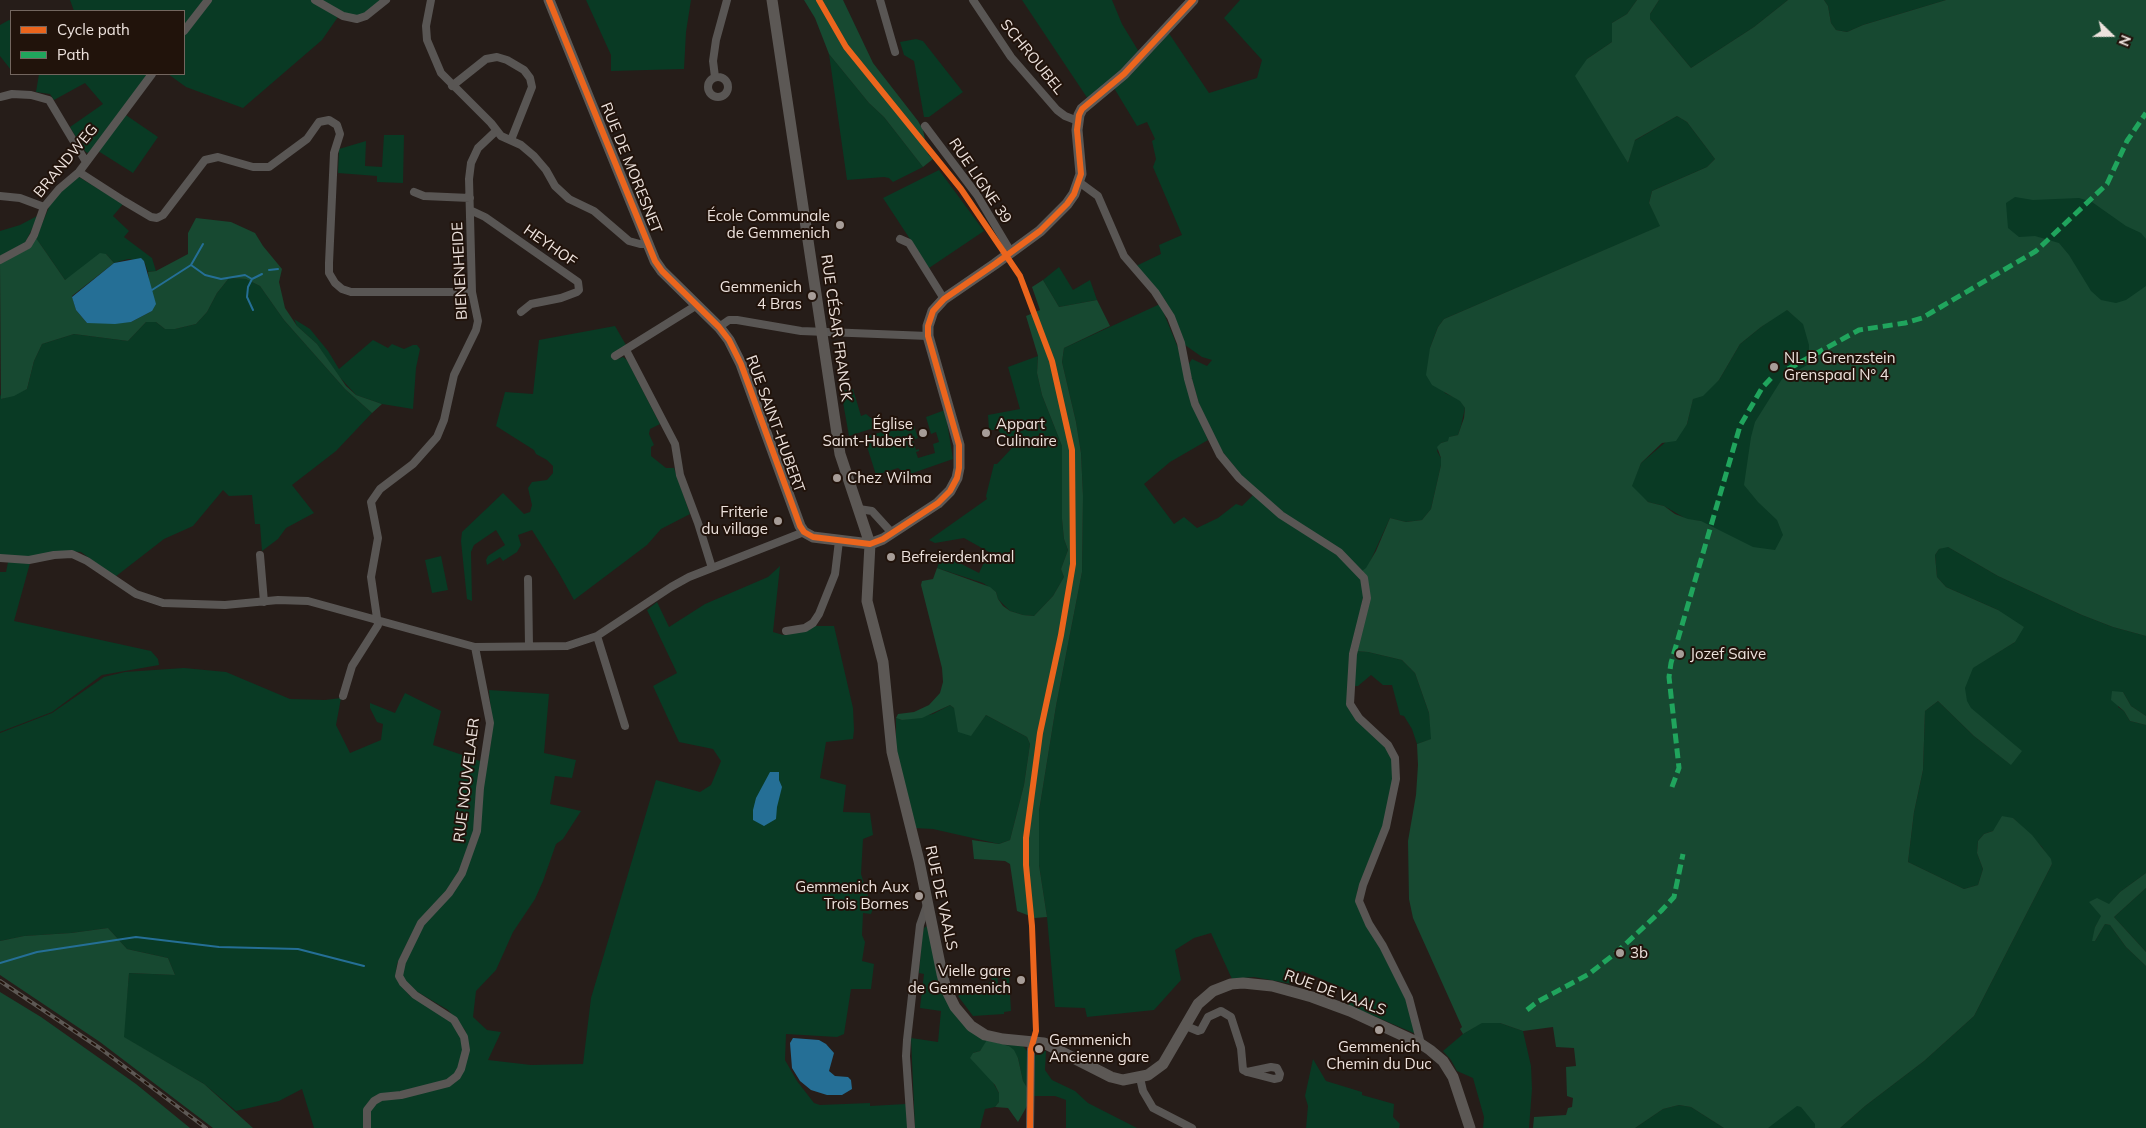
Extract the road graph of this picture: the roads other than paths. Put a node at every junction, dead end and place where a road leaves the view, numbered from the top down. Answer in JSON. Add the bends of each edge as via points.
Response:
{"nodes":[{"id":1,"x":208,"y":0,"type":"edge"},
{"id":2,"x":315,"y":0,"type":"edge"},
{"id":3,"x":386,"y":0,"type":"edge"},
{"id":4,"x":431,"y":0,"type":"edge"},
{"id":5,"x":549,"y":0,"type":"edge"},
{"id":6,"x":727,"y":0,"type":"edge"},
{"id":7,"x":772,"y":0,"type":"edge"},
{"id":8,"x":880,"y":0,"type":"edge"},
{"id":9,"x":973,"y":0,"type":"edge"},
{"id":10,"x":1193,"y":0,"type":"edge"},
{"id":11,"x":185,"y":30,"type":"edge"},
{"id":12,"x":895,"y":52,"type":"dead end"},
{"id":13,"x":151,"y":75,"type":"edge"},
{"id":14,"x":715,"y":76,"type":"dead end"},
{"id":15,"x":452,"y":86,"type":"junction"},
{"id":16,"x":0,"y":97,"type":"edge"},
{"id":17,"x":1078,"y":122,"type":"junction"},
{"id":18,"x":925,"y":126,"type":"dead end"},
{"id":19,"x":496,"y":131,"type":"junction"},
{"id":20,"x":511,"y":140,"type":"junction"},
{"id":21,"x":86,"y":162,"type":"junction"},
{"id":22,"x":79,"y":172,"type":"junction"},
{"id":23,"x":1079,"y":182,"type":"junction"},
{"id":24,"x":414,"y":192,"type":"dead end"},
{"id":25,"x":0,"y":196,"type":"edge"},
{"id":26,"x":470,"y":198,"type":"junction"},
{"id":27,"x":44,"y":206,"type":"junction"},
{"id":28,"x":470,"y":210,"type":"junction"},
{"id":29,"x":900,"y":239,"type":"dead end"},
{"id":30,"x":648,"y":244,"type":"junction"},
{"id":31,"x":1011,"y":252,"type":"junction"},
{"id":32,"x":0,"y":260,"type":"edge"},
{"id":33,"x":472,"y":292,"type":"junction"},
{"id":34,"x":944,"y":299,"type":"junction"},
{"id":35,"x":697,"y":305,"type":"junction"},
{"id":36,"x":521,"y":312,"type":"dead end"},
{"id":37,"x":719,"y":327,"type":"junction"},
{"id":38,"x":820,"y":332,"type":"junction"},
{"id":39,"x":928,"y":336,"type":"junction"},
{"id":40,"x":626,"y":350,"type":"junction"},
{"id":41,"x":616,"y":356,"type":"dead end"},
{"id":42,"x":859,"y":509,"type":"junction"},
{"id":43,"x":804,"y":532,"type":"junction"},
{"id":44,"x":892,"y":533,"type":"junction"},
{"id":45,"x":839,"y":541,"type":"junction"},
{"id":46,"x":870,"y":544,"type":"junction"},
{"id":47,"x":260,"y":555,"type":"dead end"},
{"id":48,"x":0,"y":558,"type":"edge"},
{"id":49,"x":712,"y":568,"type":"junction"},
{"id":50,"x":528,"y":579,"type":"dead end"},
{"id":51,"x":264,"y":602,"type":"junction"},
{"id":52,"x":379,"y":621,"type":"junction"},
{"id":53,"x":786,"y":631,"type":"dead end"},
{"id":54,"x":598,"y":636,"type":"junction"},
{"id":55,"x":529,"y":646,"type":"junction"},
{"id":56,"x":475,"y":647,"type":"junction"},
{"id":57,"x":343,"y":696,"type":"dead end"},
{"id":58,"x":625,"y":726,"type":"dead end"},
{"id":59,"x":928,"y":903,"type":"junction"},
{"id":60,"x":1186,"y":1026,"type":"junction"},
{"id":61,"x":1034,"y":1041,"type":"junction"},
{"id":62,"x":1421,"y":1044,"type":"junction"},
{"id":63,"x":1247,"y":1072,"type":"dead end"},
{"id":64,"x":1140,"y":1078,"type":"junction"},
{"id":65,"x":367,"y":1128,"type":"edge"},
{"id":66,"x":911,"y":1128,"type":"edge"},
{"id":67,"x":1030,"y":1128,"type":"edge"},
{"id":68,"x":1192,"y":1128,"type":"edge"},
{"id":69,"x":1470,"y":1128,"type":"edge"}],
"edges":[{"from":1,"to":11,"type":"street"},
{"from":2,"to":3,"type":"street","via":[[344,16],[358,18],[372,13]]},
{"from":4,"to":15,"type":"street","via":[[427,40],[441,73]]},
{"from":5,"to":30,"type":"main road","name":"RUE DE MORESNET"},
{"from":6,"to":14,"type":"street","via":[[716,40]]},
{"from":7,"to":38,"type":"main road","name":"RUE CÉSAR FRANCK","via":[[809,238]]},
{"from":8,"to":12,"type":"street"},
{"from":9,"to":17,"type":"street","name":"SCHROUBEL","via":[[1028,77],[1057,110]]},
{"from":10,"to":17,"type":"main road","via":[[1124,74],[1082,109]]},
{"from":13,"to":21,"type":"street","name":"BRANDWEG"},
{"from":15,"to":19,"type":"street"},
{"from":15,"to":20,"type":"street","via":[[486,59],[507,60],[524,70],[532,87]]},
{"from":16,"to":21,"type":"street","via":[[31,94],[49,100]]},
{"from":17,"to":23,"type":"main road"},
{"from":18,"to":31,"type":"street","name":"RUE LIGNE 39","via":[[973,189]]},
{"from":19,"to":20,"type":"street"},
{"from":19,"to":26,"type":"street","name":"BIENENHEIDE","via":[[478,148],[471,163]]},
{"from":20,"to":30,"type":"street","via":[[534,156],[555,186],[569,199],[594,211],[629,241]]},
{"from":21,"to":22,"type":"street","name":"BRANDWEG"},
{"from":22,"to":27,"type":"street","name":"BRANDWEG"},
{"from":22,"to":33,"type":"street","via":[[157,218],[163,215],[205,160],[218,157],[254,167],[269,166],[307,139],[319,122],[328,120],[337,124],[340,134],[334,153],[329,263],[329,272],[335,283],[351,292]]},
{"from":23,"to":31,"type":"main road","via":[[1055,218]]},
{"from":23,"to":62,"type":"street","via":[[1098,196],[1124,256],[1155,292],[1171,317],[1181,343],[1195,404],[1220,455],[1239,478],[1275,510],[1339,552],[1364,578],[1366,604],[1353,654],[1350,704],[1359,718],[1388,745],[1395,758],[1396,779],[1386,827],[1359,900],[1409,998]]},
{"from":24,"to":26,"type":"street","via":[[424,196]]},
{"from":25,"to":27,"type":"street"},
{"from":26,"to":28,"type":"street","name":"BIENENHEIDE"},
{"from":27,"to":32,"type":"street","name":"BRANDWEG","via":[[28,245]]},
{"from":28,"to":33,"type":"street","name":"BIENENHEIDE"},
{"from":28,"to":36,"type":"street","name":"HEYHOF","via":[[578,282],[577,292],[531,304]]},
{"from":29,"to":34,"type":"street","via":[[908,243]]},
{"from":30,"to":35,"type":"main road","name":"RUE DE MORESNET","via":[[662,271]]},
{"from":31,"to":34,"type":"main road"},
{"from":33,"to":52,"type":"street","name":"BIENENHEIDE","via":[[477,313],[476,330],[454,375],[441,430],[413,464],[380,489],[371,502],[378,538],[372,577]]},
{"from":34,"to":39,"type":"main road","via":[[930,319]]},
{"from":35,"to":37,"type":"main road","name":"RUE DE MORESNET"},
{"from":35,"to":40,"type":"street"},
{"from":37,"to":38,"type":"street","via":[[730,320],[737,320]]},
{"from":37,"to":43,"type":"main road","name":"RUE SAINT-HUBERT","via":[[741,364],[796,518]]},
{"from":38,"to":39,"type":"street"},
{"from":38,"to":42,"type":"main road","name":"RUE CÉSAR FRANCK","via":[[840,454]]},
{"from":39,"to":44,"type":"main road","via":[[955,431],[959,468],[950,491],[938,503]]},
{"from":40,"to":41,"type":"street"},
{"from":40,"to":49,"type":"street","via":[[676,444],[680,474]]},
{"from":42,"to":44,"type":"street","via":[[872,511]]},
{"from":42,"to":46,"type":"main road","name":"RUE CÉSAR FRANCK"},
{"from":43,"to":45,"type":"main road","via":[[813,537]]},
{"from":43,"to":49,"type":"street"},
{"from":44,"to":46,"type":"main road"},
{"from":45,"to":46,"type":"main road"},
{"from":45,"to":53,"type":"street","via":[[834,580],[819,614],[805,628]]},
{"from":46,"to":59,"type":"main road","name":"RUE DE VAALS","via":[[867,601],[883,662],[892,752]]},
{"from":47,"to":51,"type":"street"},
{"from":48,"to":51,"type":"street","via":[[29,560],[72,554],[136,594],[163,604]]},
{"from":49,"to":54,"type":"street","via":[[671,587]]},
{"from":50,"to":55,"type":"street"},
{"from":51,"to":52,"type":"street","via":[[308,601]]},
{"from":52,"to":56,"type":"street"},
{"from":52,"to":57,"type":"street","via":[[352,666]]},
{"from":54,"to":55,"type":"street","via":[[567,646]]},
{"from":54,"to":58,"type":"street"},
{"from":55,"to":56,"type":"street"},
{"from":56,"to":65,"type":"street","name":"RUE NOUVELAER","via":[[490,723],[477,830],[462,873],[449,893],[421,923],[404,956],[399,976],[415,995],[454,1020],[464,1037],[466,1050],[461,1069],[448,1083],[374,1100],[367,1110]]},
{"from":59,"to":61,"type":"main road","name":"RUE DE VAALS","via":[[946,989],[963,1018],[978,1031],[992,1037]]},
{"from":59,"to":66,"type":"street","via":[[920,925],[907,1040]]},
{"from":60,"to":62,"type":"main road","name":"RUE DE VAALS","via":[[1198,1004],[1214,991],[1231,984],[1253,982],[1312,997],[1350,1011]]},
{"from":60,"to":63,"type":"street","via":[[1201,1030],[1208,1017],[1220,1011],[1231,1017],[1241,1048],[1242,1068]]},
{"from":60,"to":64,"type":"main road","name":"RUE DE VAALS","via":[[1162,1064]]},
{"from":61,"to":64,"type":"main road","name":"RUE DE VAALS","via":[[1051,1046],[1116,1079]]},
{"from":61,"to":67,"type":"street","via":[[1031,1048]]},
{"from":62,"to":69,"type":"main road","name":"RUE DE VAALS","via":[[1438,1055],[1448,1068]]},
{"from":64,"to":68,"type":"street","via":[[1152,1108]]}]}
